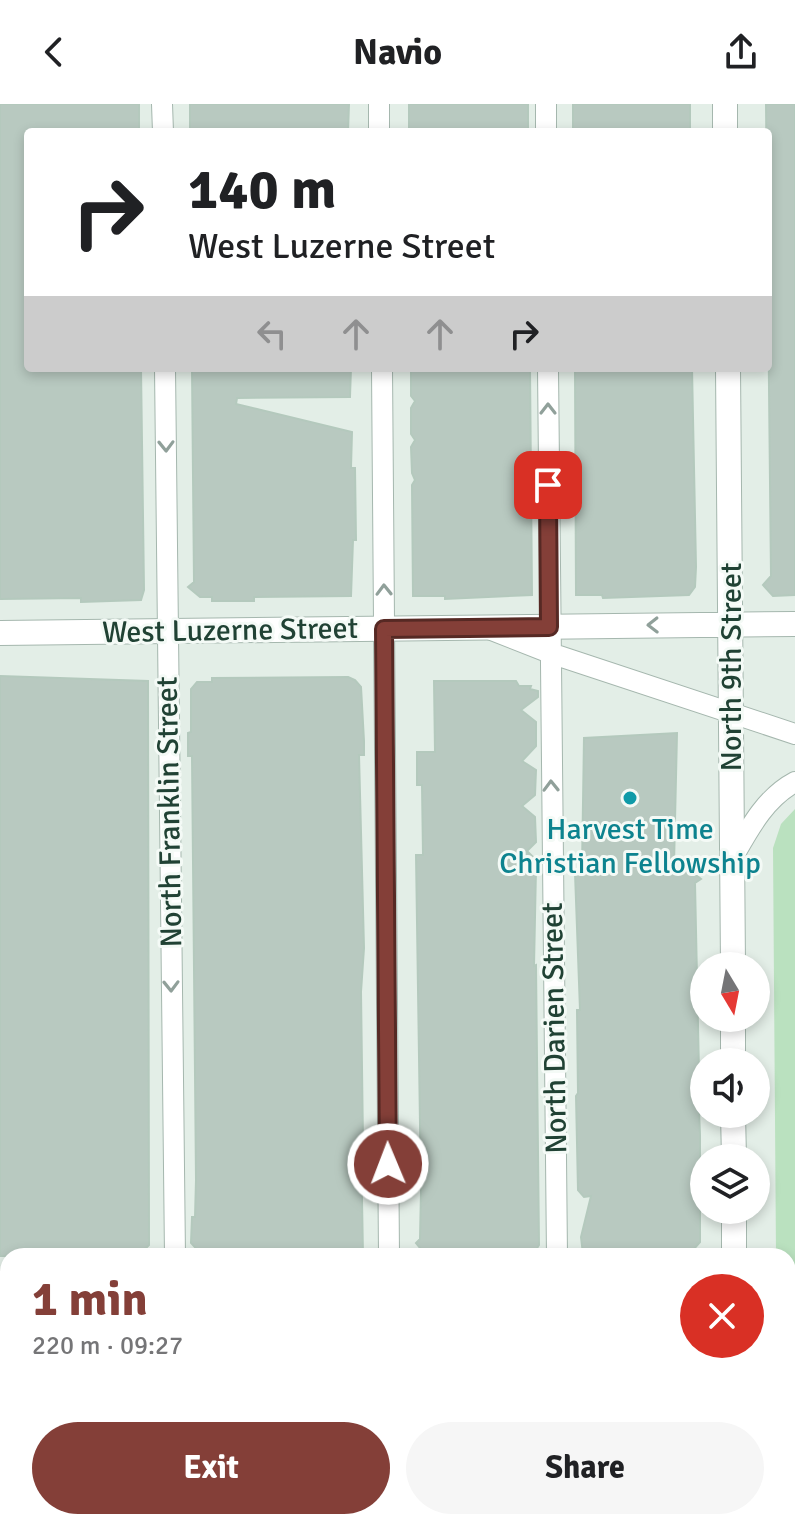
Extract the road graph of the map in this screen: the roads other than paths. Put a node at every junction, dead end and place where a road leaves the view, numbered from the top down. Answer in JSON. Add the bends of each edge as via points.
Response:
{"nodes":[{"id":1,"x":162,"y":104,"type":"edge"},
{"id":2,"x":379,"y":104,"type":"edge"},
{"id":3,"x":546,"y":104,"type":"edge"},
{"id":4,"x":725,"y":104,"type":"edge"},
{"id":5,"x":163,"y":128,"type":"edge"},
{"id":6,"x":379,"y":128,"type":"edge"},
{"id":7,"x":546,"y":128,"type":"edge"},
{"id":8,"x":725,"y":128,"type":"edge"},
{"id":9,"x":165,"y":372,"type":"edge"},
{"id":10,"x":382,"y":372,"type":"edge"},
{"id":11,"x":548,"y":372,"type":"edge"},
{"id":12,"x":728,"y":372,"type":"edge"},
{"id":13,"x":795,"y":624,"type":"edge"},
{"id":14,"x":731,"y":625,"type":"junction"},
{"id":15,"x":549,"y":627,"type":"junction"},
{"id":16,"x":486,"y":628,"type":"junction"},
{"id":17,"x":384,"y":629,"type":"junction"},
{"id":18,"x":167,"y":631,"type":"junction"},
{"id":19,"x":0,"y":633,"type":"edge"},
{"id":20,"x":550,"y":653,"type":"junction"},
{"id":21,"x":731,"y":715,"type":"junction"},
{"id":22,"x":795,"y":734,"type":"edge"},
{"id":23,"x":795,"y":782,"type":"edge"},
{"id":24,"x":733,"y":857,"type":"junction"},
{"id":25,"x":733,"y":952,"type":"edge"},
{"id":26,"x":734,"y":1224,"type":"edge"},
{"id":27,"x":175,"y":1248,"type":"edge"},
{"id":28,"x":389,"y":1248,"type":"edge"},
{"id":29,"x":557,"y":1248,"type":"edge"},
{"id":30,"x":734,"y":1248,"type":"edge"}],
"edges":[{"from":1,"to":5,"type":"street"},
{"from":2,"to":6,"type":"street"},
{"from":3,"to":7,"type":"street"},
{"from":4,"to":8,"type":"street"},
{"from":9,"to":18,"type":"street","name":"North Franklin Street","one_way":true},
{"from":17,"to":10,"type":"street","one_way":true},
{"from":15,"to":11,"type":"street","name":"North Darien Street","one_way":true},
{"from":12,"to":14,"type":"street","name":"North 9th Street"},
{"from":13,"to":14,"type":"street","name":"West Luzerne Street"},
{"from":14,"to":15,"type":"street","name":"West Luzerne Street","one_way":true},
{"from":14,"to":21,"type":"street","name":"North 9th Street"},
{"from":15,"to":16,"type":"street","name":"West Luzerne Street"},
{"from":15,"to":20,"type":"street","name":"North Darien Street"},
{"from":16,"to":17,"type":"street","name":"West Luzerne Street"},
{"from":16,"to":20,"type":"street"},
{"from":17,"to":18,"type":"street","name":"West Luzerne Street"},
{"from":17,"to":28,"type":"street"},
{"from":18,"to":19,"type":"street","name":"West Luzerne Street"},
{"from":18,"to":27,"type":"street","name":"North Franklin Street","one_way":true},
{"from":20,"to":21,"type":"street"},
{"from":29,"to":20,"type":"street","name":"North Darien Street","one_way":true},
{"from":21,"to":22,"type":"street"},
{"from":21,"to":24,"type":"street","name":"North 9th Street"},
{"from":23,"to":24,"type":"street","via":[[759,813]]},
{"from":24,"to":25,"type":"street","name":"North 9th Street"},
{"from":26,"to":30,"type":"street"}]}
